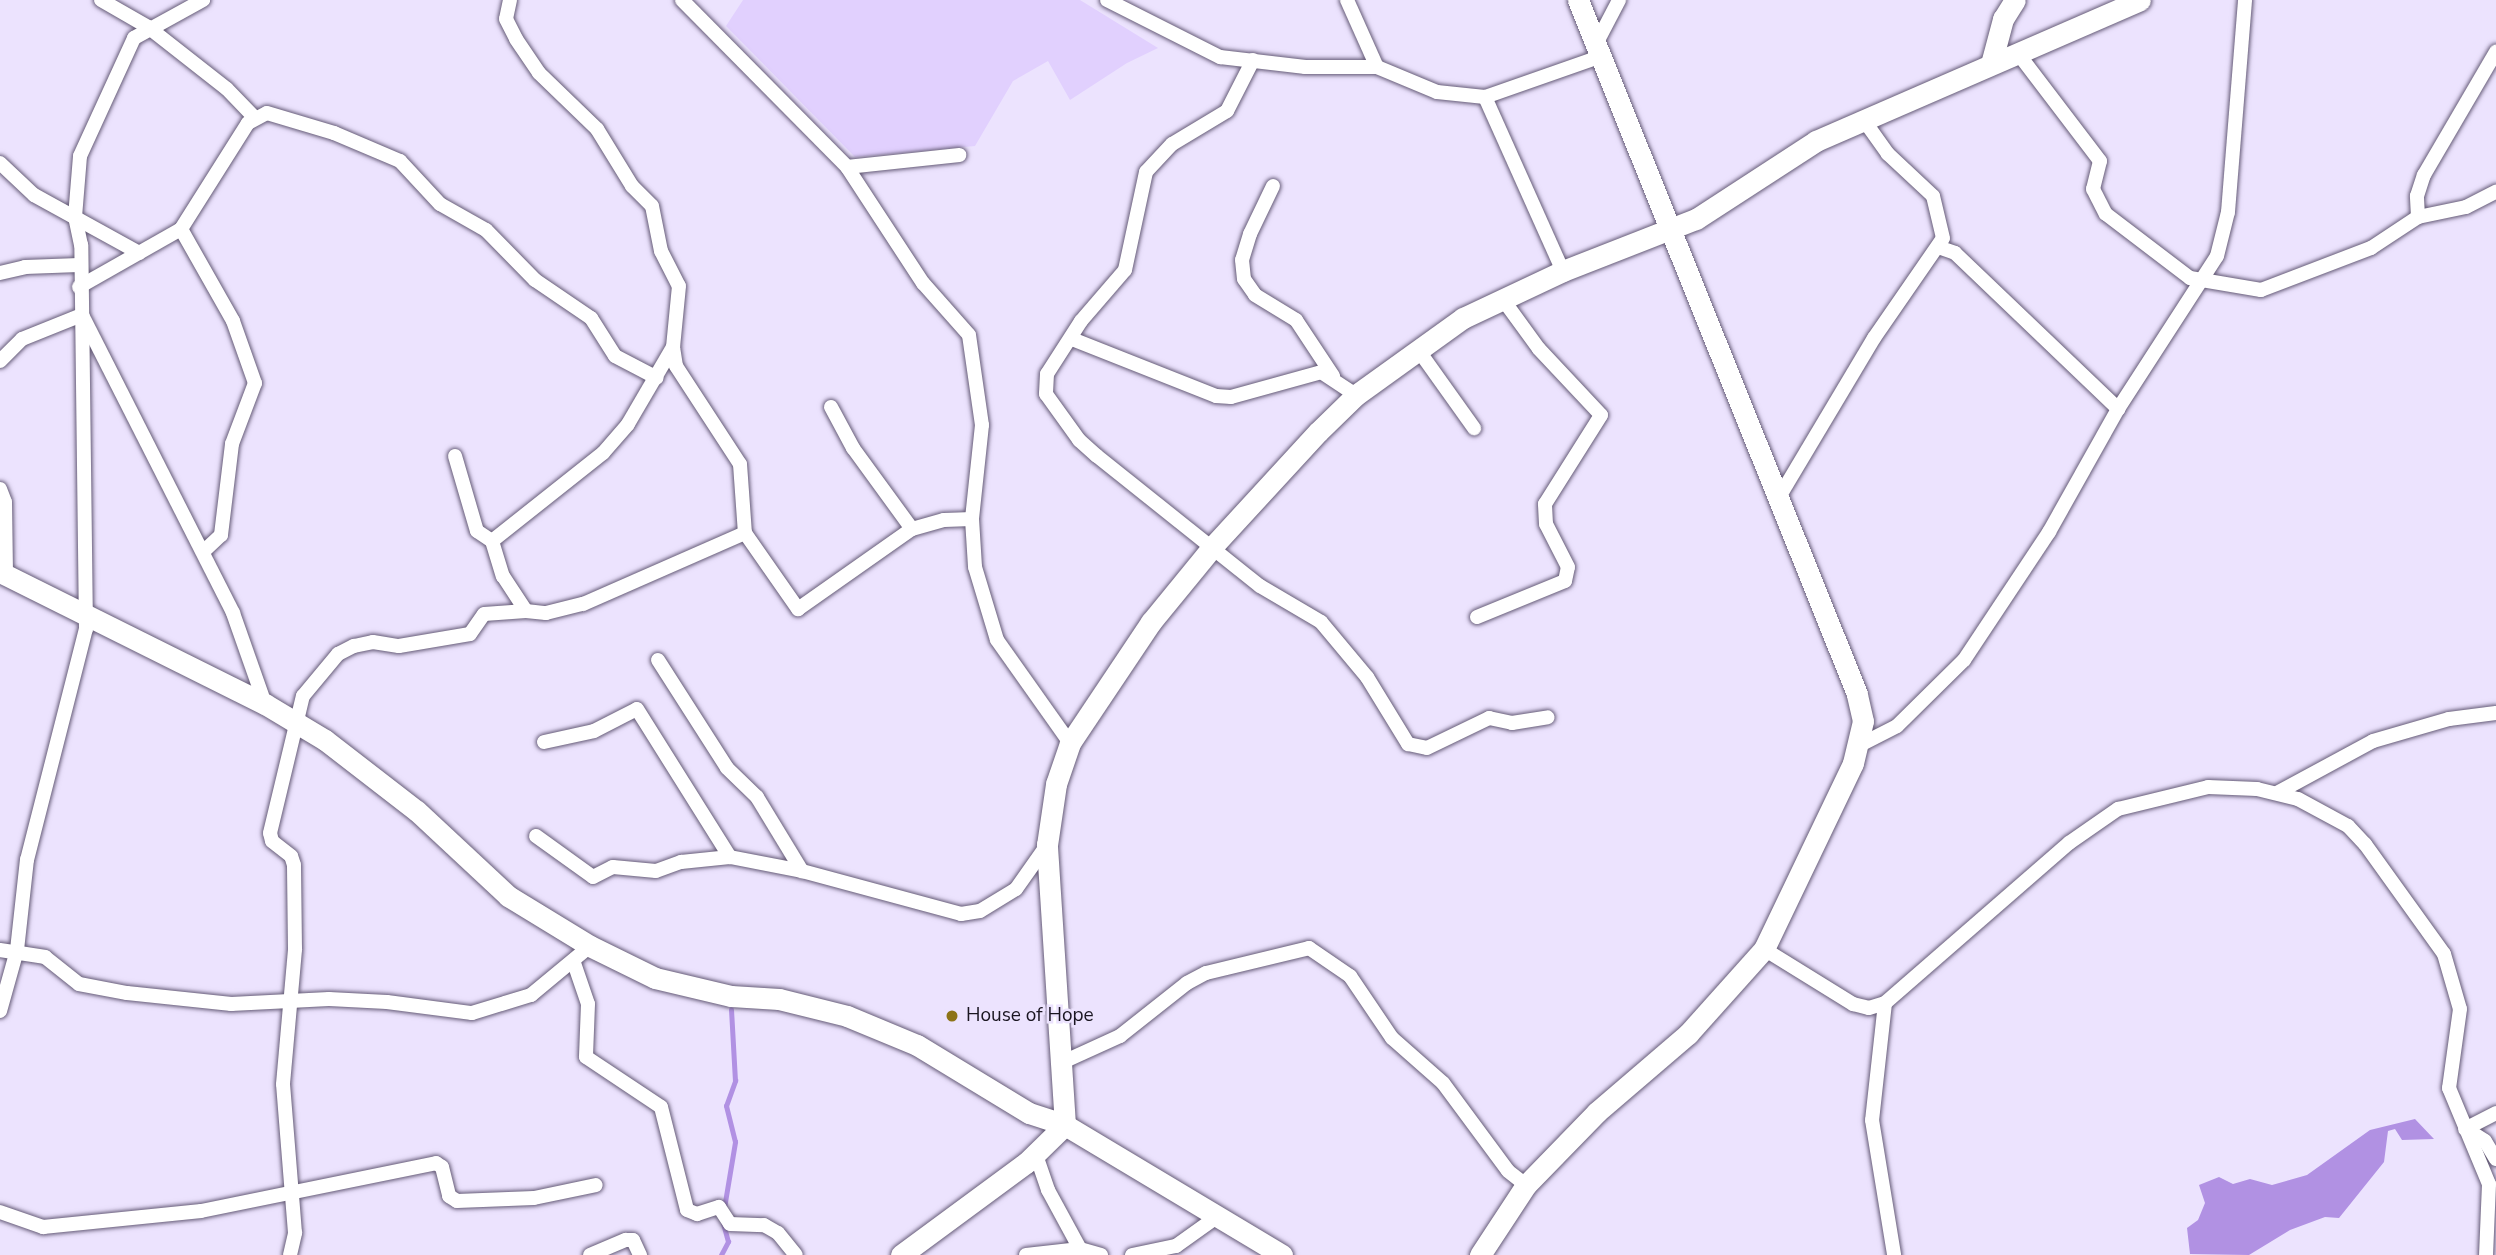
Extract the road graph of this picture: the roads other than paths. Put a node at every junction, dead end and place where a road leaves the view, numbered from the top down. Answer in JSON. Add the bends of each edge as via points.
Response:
{"nodes":[{"id":1,"x":101,"y":0,"type":"edge"},
{"id":2,"x":203,"y":0,"type":"edge"},
{"id":3,"x":510,"y":0,"type":"edge"},
{"id":4,"x":682,"y":0,"type":"edge"},
{"id":5,"x":1107,"y":0,"type":"edge"},
{"id":6,"x":1347,"y":0,"type":"edge"},
{"id":7,"x":1578,"y":0,"type":"edge"},
{"id":8,"x":1619,"y":0,"type":"edge"},
{"id":9,"x":2015,"y":0,"type":"edge"},
{"id":10,"x":2140,"y":0,"type":"edge"},
{"id":11,"x":2245,"y":0,"type":"edge"},
{"id":12,"x":148,"y":27,"type":"junction"},
{"id":13,"x":1597,"y":52,"type":"junction"},
{"id":14,"x":2017,"y":52,"type":"junction"},
{"id":15,"x":2496,"y":52,"type":"edge"},
{"id":16,"x":1254,"y":60,"type":"junction"},
{"id":17,"x":1991,"y":64,"type":"junction"},
{"id":18,"x":1377,"y":67,"type":"junction"},
{"id":19,"x":1485,"y":97,"type":"junction"},
{"id":20,"x":253,"y":117,"type":"junction"},
{"id":21,"x":1863,"y":120,"type":"junction"},
{"id":22,"x":959,"y":155,"type":"dead end"},
{"id":23,"x":0,"y":163,"type":"edge"},
{"id":24,"x":847,"y":167,"type":"junction"},
{"id":25,"x":1273,"y":186,"type":"dead end"},
{"id":26,"x":2496,"y":192,"type":"edge"},
{"id":27,"x":75,"y":216,"type":"junction"},
{"id":28,"x":2417,"y":217,"type":"junction"},
{"id":29,"x":181,"y":229,"type":"junction"},
{"id":30,"x":1670,"y":232,"type":"junction"},
{"id":31,"x":1938,"y":247,"type":"junction"},
{"id":32,"x":139,"y":253,"type":"junction"},
{"id":33,"x":79,"y":265,"type":"junction"},
{"id":34,"x":1563,"y":271,"type":"junction"},
{"id":35,"x":0,"y":273,"type":"edge"},
{"id":36,"x":2201,"y":280,"type":"junction"},
{"id":37,"x":79,"y":287,"type":"junction"},
{"id":38,"x":1502,"y":298,"type":"junction"},
{"id":39,"x":82,"y":315,"type":"junction"},
{"id":40,"x":1072,"y":339,"type":"junction"},
{"id":41,"x":673,"y":347,"type":"junction"},
{"id":42,"x":1419,"y":351,"type":"junction"},
{"id":43,"x":0,"y":361,"type":"edge"},
{"id":44,"x":657,"y":378,"type":"junction"},
{"id":45,"x":1336,"y":380,"type":"junction"},
{"id":46,"x":1356,"y":395,"type":"junction"},
{"id":47,"x":831,"y":407,"type":"dead end"},
{"id":48,"x":2118,"y":408,"type":"junction"},
{"id":49,"x":1474,"y":428,"type":"dead end"},
{"id":50,"x":456,"y":456,"type":"dead end"},
{"id":51,"x":0,"y":489,"type":"edge"},
{"id":52,"x":1779,"y":499,"type":"junction"},
{"id":53,"x":972,"y":519,"type":"junction"},
{"id":54,"x":912,"y":529,"type":"junction"},
{"id":55,"x":745,"y":533,"type":"junction"},
{"id":56,"x":492,"y":541,"type":"junction"},
{"id":57,"x":1214,"y":545,"type":"junction"},
{"id":58,"x":203,"y":552,"type":"junction"},
{"id":59,"x":3,"y":574,"type":"edge"},
{"id":60,"x":526,"y":611,"type":"junction"},
{"id":61,"x":87,"y":616,"type":"junction"},
{"id":62,"x":1477,"y":617,"type":"dead end"},
{"id":63,"x":659,"y":660,"type":"dead end"},
{"id":64,"x":265,"y":704,"type":"junction"},
{"id":65,"x":2496,"y":713,"type":"edge"},
{"id":66,"x":1548,"y":717,"type":"dead end"},
{"id":67,"x":297,"y":723,"type":"junction"},
{"id":68,"x":544,"y":742,"type":"dead end"},
{"id":69,"x":1070,"y":743,"type":"junction"},
{"id":70,"x":1858,"y":746,"type":"junction"},
{"id":71,"x":2277,"y":793,"type":"junction"},
{"id":72,"x":536,"y":836,"type":"dead end"},
{"id":73,"x":1047,"y":845,"type":"junction"},
{"id":74,"x":730,"y":857,"type":"junction"},
{"id":75,"x":802,"y":871,"type":"junction"},
{"id":76,"x":590,"y":946,"type":"junction"},
{"id":77,"x":1764,"y":949,"type":"junction"},
{"id":78,"x":0,"y":950,"type":"edge"},
{"id":79,"x":17,"y":950,"type":"junction"},
{"id":80,"x":574,"y":963,"type":"junction"},
{"id":81,"x":1885,"y":1003,"type":"junction"},
{"id":82,"x":289,"y":1004,"type":"junction"},
{"id":83,"x":0,"y":1012,"type":"edge"},
{"id":84,"x":1063,"y":1062,"type":"junction"},
{"id":85,"x":2496,"y":1113,"type":"edge"},
{"id":86,"x":1065,"y":1125,"type":"junction"},
{"id":87,"x":2465,"y":1129,"type":"junction"},
{"id":88,"x":1036,"y":1155,"type":"junction"},
{"id":89,"x":2496,"y":1160,"type":"edge"},
{"id":90,"x":596,"y":1185,"type":"dead end"},
{"id":91,"x":1526,"y":1185,"type":"junction"},
{"id":92,"x":291,"y":1194,"type":"junction"},
{"id":93,"x":0,"y":1212,"type":"edge"},
{"id":94,"x":1218,"y":1216,"type":"junction"},
{"id":95,"x":1080,"y":1249,"type":"junction"},
{"id":96,"x":911,"y":1252,"type":"edge"},
{"id":97,"x":290,"y":1255,"type":"edge"},
{"id":98,"x":590,"y":1255,"type":"edge"},
{"id":99,"x":640,"y":1255,"type":"edge"},
{"id":100,"x":796,"y":1255,"type":"edge"},
{"id":101,"x":1026,"y":1255,"type":"edge"},
{"id":102,"x":1101,"y":1255,"type":"edge"},
{"id":103,"x":1132,"y":1255,"type":"edge"},
{"id":104,"x":1282,"y":1255,"type":"edge"},
{"id":105,"x":1480,"y":1255,"type":"edge"},
{"id":106,"x":1894,"y":1255,"type":"edge"},
{"id":107,"x":2486,"y":1255,"type":"edge"}],
"edges":[{"from":1,"to":12,"type":"street"},
{"from":2,"to":12,"type":"street"},
{"from":3,"to":41,"type":"street","via":[[506,19],[539,73],[597,129],[632,186],[652,206],[662,251],[679,286]]},
{"from":4,"to":24,"type":"street"},
{"from":5,"to":16,"type":"street","via":[[1220,57]]},
{"from":6,"to":18,"type":"street"},
{"from":7,"to":13,"type":"street"},
{"from":8,"to":13,"type":"street"},
{"from":9,"to":17,"type":"street","via":[[2003,19]]},
{"from":10,"to":14,"type":"street"},
{"from":11,"to":36,"type":"street","via":[[2228,212],[2217,256]]},
{"from":12,"to":20,"type":"street","via":[[228,89]]},
{"from":12,"to":27,"type":"street","via":[[125,52],[80,156]]},
{"from":13,"to":19,"type":"street"},
{"from":13,"to":30,"type":"street"},
{"from":14,"to":17,"type":"street"},
{"from":14,"to":36,"type":"street","via":[[2100,161],[2093,189],[2106,214],[2149,250]]},
{"from":15,"to":28,"type":"street","via":[[2424,175]]},
{"from":16,"to":18,"type":"street","via":[[1317,68]]},
{"from":16,"to":40,"type":"street","via":[[1227,111],[1172,144],[1146,173],[1125,270],[1081,321]]},
{"from":17,"to":21,"type":"street"},
{"from":18,"to":19,"type":"street","via":[[1437,92]]},
{"from":19,"to":34,"type":"street"},
{"from":20,"to":29,"type":"street"},
{"from":20,"to":44,"type":"street","via":[[267,113],[334,133],[400,161],[440,204],[486,230],[535,280],[591,317],[615,356]]},
{"from":21,"to":30,"type":"street","via":[[1816,141]]},
{"from":21,"to":31,"type":"street","via":[[1888,154],[1933,196],[1942,224]]},
{"from":22,"to":24,"type":"street"},
{"from":23,"to":27,"type":"street","via":[[34,195]]},
{"from":24,"to":53,"type":"street","via":[[923,283],[969,335],[982,425]]},
{"from":25,"to":45,"type":"street","via":[[1250,234],[1242,260],[1244,279],[1255,295],[1296,320]]},
{"from":26,"to":28,"type":"street","via":[[2466,207]]},
{"from":27,"to":32,"type":"street"},
{"from":27,"to":33,"type":"street","via":[[81,245]]},
{"from":28,"to":36,"type":"street","via":[[2371,248],[2261,290]]},
{"from":29,"to":32,"type":"street"},
{"from":29,"to":58,"type":"street","via":[[233,321],[255,383],[232,444],[221,535]]},
{"from":30,"to":34,"type":"street"},
{"from":30,"to":52,"type":"street"},
{"from":31,"to":48,"type":"street","via":[[1955,253]]},
{"from":31,"to":52,"type":"street","via":[[1874,338]]},
{"from":32,"to":37,"type":"street"},
{"from":33,"to":35,"type":"street"},
{"from":33,"to":37,"type":"street"},
{"from":34,"to":38,"type":"street"},
{"from":36,"to":48,"type":"street"},
{"from":37,"to":39,"type":"street"},
{"from":38,"to":42,"type":"street","via":[[1463,318]]},
{"from":38,"to":62,"type":"street","via":[[1539,349],[1601,415],[1545,504],[1546,524],[1568,567],[1565,580]]},
{"from":39,"to":43,"type":"street","via":[[22,339]]},
{"from":39,"to":58,"type":"street"},
{"from":39,"to":61,"type":"street"},
{"from":40,"to":45,"type":"street","via":[[1216,396],[1247,394],[1266,384],[1321,372]]},
{"from":40,"to":57,"type":"street","via":[[1047,374],[1045,387],[1065,422],[1097,456]]},
{"from":41,"to":44,"type":"street"},
{"from":41,"to":55,"type":"street","via":[[676,366],[690,394],[740,464]]},
{"from":42,"to":46,"type":"street"},
{"from":42,"to":49,"type":"street"},
{"from":44,"to":56,"type":"street","via":[[603,453]]},
{"from":45,"to":46,"type":"street"},
{"from":46,"to":57,"type":"street"},
{"from":47,"to":54,"type":"street","via":[[860,459]]},
{"from":48,"to":70,"type":"street","via":[[2049,532],[1964,660],[1896,726]]},
{"from":50,"to":56,"type":"street","via":[[477,531]]},
{"from":51,"to":59,"type":"street","via":[[5,502]]},
{"from":52,"to":70,"type":"street","via":[[1857,694],[1863,720]]},
{"from":53,"to":54,"type":"street","via":[[944,520]]},
{"from":53,"to":69,"type":"street","via":[[975,567],[997,640]]},
{"from":54,"to":55,"type":"street","via":[[798,608]]},
{"from":55,"to":60,"type":"street","via":[[583,604],[546,613]]},
{"from":56,"to":60,"type":"street","via":[[503,576]]},
{"from":57,"to":66,"type":"street","via":[[1260,586],[1321,622],[1367,677],[1408,744],[1418,749],[1436,745],[1481,719],[1512,723]]},
{"from":57,"to":69,"type":"street","via":[[1151,622]]},
{"from":58,"to":64,"type":"street","via":[[233,613]]},
{"from":59,"to":61,"type":"street"},
{"from":60,"to":67,"type":"street","via":[[484,614],[470,635],[399,646],[373,642],[354,646],[338,654],[303,696]]},
{"from":61,"to":64,"type":"street"},
{"from":61,"to":79,"type":"street","via":[[74,687],[27,860]]},
{"from":63,"to":75,"type":"street","via":[[727,768],[757,797]]},
{"from":64,"to":67,"type":"street"},
{"from":65,"to":71,"type":"street","via":[[2449,719],[2373,741]]},
{"from":67,"to":76,"type":"street","via":[[417,811],[518,903]]},
{"from":67,"to":82,"type":"street","via":[[270,833],[294,865],[295,949]]},
{"from":68,"to":74,"type":"street","via":[[594,731],[637,709]]},
{"from":69,"to":73,"type":"street","via":[[1056,784]]},
{"from":70,"to":77,"type":"street"},
{"from":71,"to":81,"type":"street","via":[[2208,787],[2118,809],[2069,843]]},
{"from":71,"to":87,"type":"street","via":[[2348,826],[2437,942],[2458,995],[2460,1009],[2448,1073],[2452,1103]]},
{"from":72,"to":74,"type":"street","via":[[593,877],[612,867],[656,871],[681,862]]},
{"from":73,"to":75,"type":"street","via":[[1016,889],[980,911],[961,914]]},
{"from":73,"to":84,"type":"street"},
{"from":74,"to":75,"type":"street"},
{"from":76,"to":80,"type":"street"},
{"from":76,"to":86,"type":"street","via":[[655,978],[847,1016],[917,1045],[1029,1112]]},
{"from":77,"to":81,"type":"street","via":[[1853,1004],[1869,1008]]},
{"from":77,"to":91,"type":"street","via":[[1688,1034],[1598,1112]]},
{"from":78,"to":79,"type":"street"},
{"from":79,"to":82,"type":"street","via":[[45,957],[79,984],[218,1003]]},
{"from":79,"to":83,"type":"street"},
{"from":80,"to":82,"type":"street","via":[[531,995],[472,1013],[329,999]]},
{"from":80,"to":100,"type":"street","via":[[588,1004],[586,1057],[661,1107],[687,1210],[697,1213],[719,1207],[730,1224],[739,1228],[764,1225],[778,1233]]},
{"from":81,"to":106,"type":"street","via":[[1872,1120]]},
{"from":82,"to":92,"type":"street","via":[[283,1084]]},
{"from":84,"to":86,"type":"street"},
{"from":84,"to":91,"type":"street","via":[[1120,1036],[1187,982],[1206,973],[1309,948],[1350,976],[1392,1038],[1443,1083],[1494,1153]]},
{"from":85,"to":87,"type":"street"},
{"from":86,"to":88,"type":"street"},
{"from":86,"to":94,"type":"street"},
{"from":87,"to":89,"type":"street","via":[[2485,1141]]},
{"from":87,"to":107,"type":"street","via":[[2484,1163],[2489,1184]]},
{"from":88,"to":95,"type":"street","via":[[1048,1190]]},
{"from":88,"to":96,"type":"street"},
{"from":90,"to":92,"type":"street","via":[[534,1198],[457,1202],[449,1196],[442,1167],[436,1163]]},
{"from":91,"to":105,"type":"street"},
{"from":92,"to":93,"type":"street","via":[[201,1211],[63,1226],[43,1227]]},
{"from":92,"to":97,"type":"street","via":[[295,1233]]},
{"from":94,"to":103,"type":"street","via":[[1176,1246]]},
{"from":94,"to":104,"type":"street"},
{"from":95,"to":101,"type":"street"},
{"from":95,"to":102,"type":"street"},
{"from":98,"to":99,"type":"street","via":[[633,1240]]}]}
